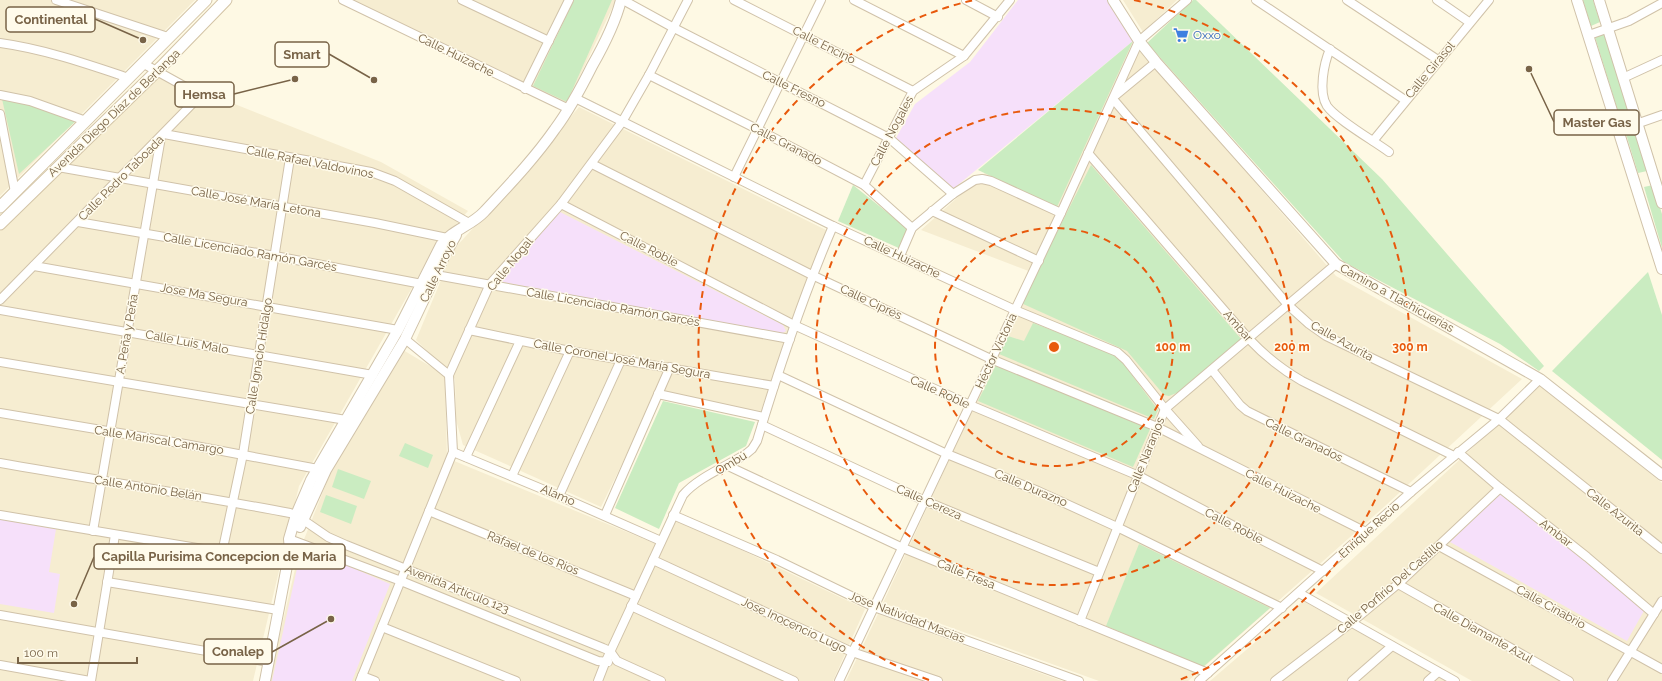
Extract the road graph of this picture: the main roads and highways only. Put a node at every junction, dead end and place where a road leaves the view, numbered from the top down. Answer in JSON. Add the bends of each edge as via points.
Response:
{"nodes":[{"id":1,"x":206,"y":0,"type":"edge"},
{"id":2,"x":226,"y":0,"type":"edge"},
{"id":3,"x":0,"y":207,"type":"edge"},
{"id":4,"x":0,"y":224,"type":"edge"}],
"edges":[{"from":1,"to":3,"type":"main road","name":"Avenida Diego Díaz de Berlanga"},
{"from":2,"to":4,"type":"main road","name":"Avenida Diego Díaz de Berlanga"}]}
